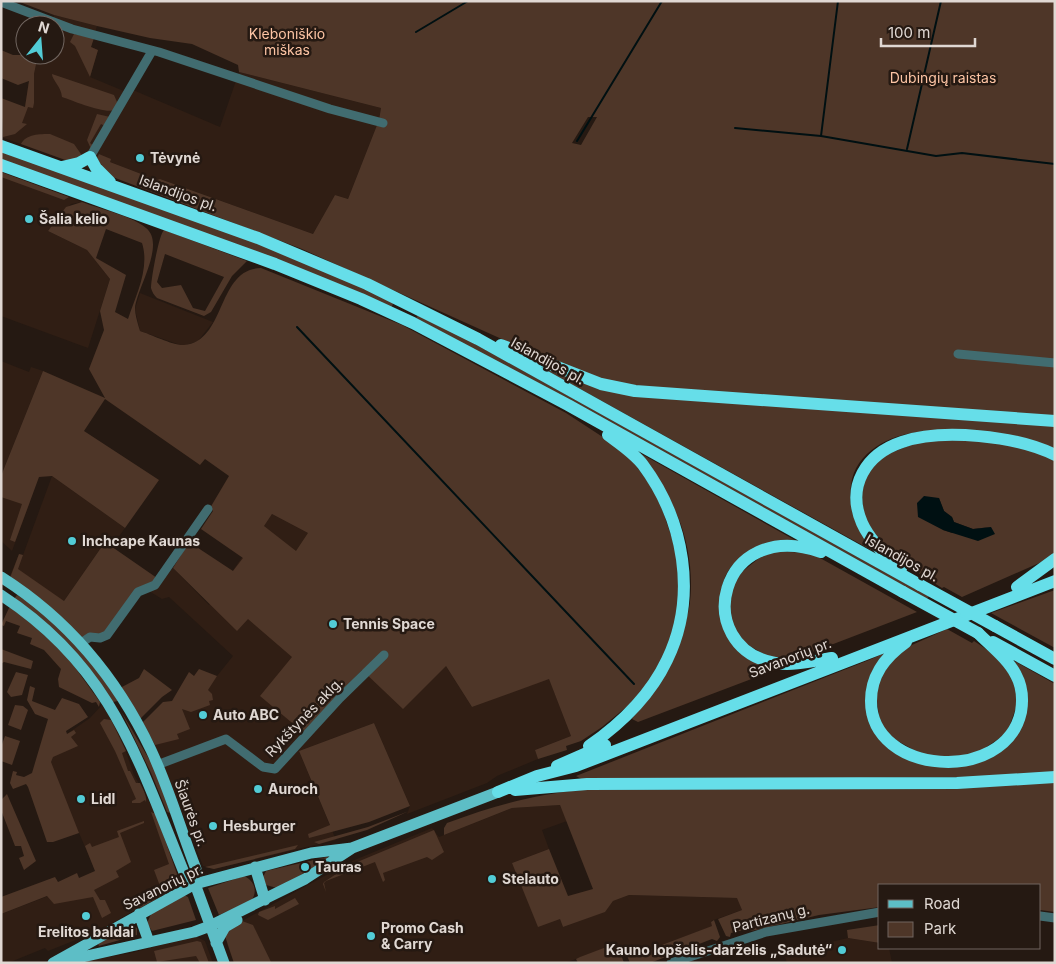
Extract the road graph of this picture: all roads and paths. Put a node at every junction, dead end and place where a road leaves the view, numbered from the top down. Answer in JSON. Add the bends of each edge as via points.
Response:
{"nodes":[{"id":1,"x":1,"y":2,"type":"edge"},
{"id":2,"x":152,"y":51,"type":"junction"},
{"id":3,"x":383,"y":123,"type":"dead end"},
{"id":4,"x":1,"y":146,"type":"edge"},
{"id":5,"x":90,"y":157,"type":"junction"},
{"id":6,"x":1,"y":165,"type":"edge"},
{"id":7,"x":62,"y":167,"type":"junction"},
{"id":8,"x":113,"y":185,"type":"junction"},
{"id":9,"x":445,"y":321,"type":"junction"},
{"id":10,"x":958,"y":354,"type":"dead end"},
{"id":11,"x":1055,"y":363,"type":"edge"},
{"id":12,"x":568,"y":405,"type":"junction"},
{"id":13,"x":1055,"y":421,"type":"edge"},
{"id":14,"x":1055,"y":455,"type":"edge"},
{"id":15,"x":208,"y":510,"type":"dead end"},
{"id":16,"x":1055,"y":560,"type":"edge"},
{"id":17,"x":851,"y":563,"type":"junction"},
{"id":18,"x":1055,"y":572,"type":"edge"},
{"id":19,"x":1,"y":578,"type":"edge"},
{"id":20,"x":1055,"y":581,"type":"edge"},
{"id":21,"x":920,"y":585,"type":"junction"},
{"id":22,"x":1017,"y":587,"type":"junction"},
{"id":23,"x":17,"y":588,"type":"junction"},
{"id":24,"x":5,"y":597,"type":"edge"},
{"id":25,"x":978,"y":633,"type":"junction"},
{"id":26,"x":918,"y":634,"type":"junction"},
{"id":27,"x":81,"y":643,"type":"junction"},
{"id":28,"x":384,"y":655,"type":"dead end"},
{"id":29,"x":832,"y":658,"type":"junction"},
{"id":30,"x":1053,"y":658,"type":"edge"},
{"id":31,"x":1055,"y":676,"type":"edge"},
{"id":32,"x":113,"y":708,"type":"junction"},
{"id":33,"x":130,"y":709,"type":"junction"},
{"id":34,"x":572,"y":758,"type":"junction"},
{"id":35,"x":157,"y":765,"type":"junction"},
{"id":36,"x":537,"y":776,"type":"junction"},
{"id":37,"x":1055,"y":777,"type":"edge"},
{"id":38,"x":498,"y":792,"type":"junction"},
{"id":39,"x":162,"y":817,"type":"junction"},
{"id":40,"x":178,"y":820,"type":"junction"},
{"id":41,"x":352,"y":848,"type":"junction"},
{"id":42,"x":255,"y":866,"type":"junction"},
{"id":43,"x":195,"y":884,"type":"junction"},
{"id":44,"x":270,"y":897,"type":"junction"},
{"id":45,"x":878,"y":912,"type":"edge"},
{"id":46,"x":139,"y":914,"type":"junction"},
{"id":47,"x":1041,"y":916,"type":"edge"},
{"id":48,"x":1055,"y":918,"type":"edge"},
{"id":49,"x":210,"y":926,"type":"junction"},
{"id":50,"x":149,"y":942,"type":"junction"},
{"id":51,"x":216,"y":943,"type":"junction"},
{"id":52,"x":54,"y":963,"type":"edge"},
{"id":53,"x":224,"y":963,"type":"edge"},
{"id":54,"x":671,"y":963,"type":"edge"}],
"edges":[{"from":1,"to":2,"type":"street","via":[[72,29]]},
{"from":2,"to":3,"type":"street"},
{"from":2,"to":5,"type":"street"},
{"from":4,"to":7,"type":"highway","name":"Islandijos pl."},
{"from":5,"to":7,"type":"highway"},
{"from":5,"to":8,"type":"highway"},
{"from":6,"to":12,"type":"highway","name":"Islandijos pl.","via":[[361,299],[448,340]]},
{"from":7,"to":8,"type":"highway","name":"Islandijos pl."},
{"from":8,"to":9,"type":"highway","name":"Islandijos pl.","via":[[284,249]]},
{"from":9,"to":13,"type":"highway","via":[[601,384],[635,390]]},
{"from":9,"to":21,"type":"highway","name":"Islandijos pl."},
{"from":10,"to":11,"type":"street"},
{"from":12,"to":17,"type":"highway","name":"Islandijos pl."},
{"from":12,"to":34,"type":"highway","via":[[642,464],[665,501],[674,523],[684,579],[684,601],[677,634],[656,679],[626,718]]},
{"from":14,"to":21,"type":"highway","via":[[1006,440],[937,436],[904,441],[872,459],[860,478],[857,492],[862,523],[873,541]]},
{"from":15,"to":27,"type":"street","via":[[155,585],[138,592],[107,635],[100,638],[90,636]]},
{"from":16,"to":22,"type":"highway"},
{"from":17,"to":25,"type":"highway","name":"Islandijos pl.","bridge":true},
{"from":17,"to":29,"type":"highway","via":[[801,547],[772,546],[740,564],[726,588],[724,607],[728,626],[747,651],[760,658],[786,664]]},
{"from":18,"to":22,"type":"highway","name":"Savanorių pr."},
{"from":19,"to":23,"type":"main road","name":"Šiaurės pr."},
{"from":20,"to":26,"type":"highway","name":"Savanorių pr."},
{"from":21,"to":30,"type":"highway","name":"Islandijos pl.","bridge":true},
{"from":22,"to":29,"type":"highway","name":"Savanorių pr."},
{"from":23,"to":24,"type":"main road"},
{"from":23,"to":27,"type":"main road","name":"Šiaurės pr.","via":[[50,612]]},
{"from":24,"to":32,"type":"main road","name":"Šiaurės pr.","via":[[58,640],[92,678]]},
{"from":25,"to":26,"type":"highway","via":[[1016,675],[1022,706],[1006,742],[985,755],[953,762],[926,760],[901,750],[884,737],[873,717],[872,691],[878,670],[888,657]]},
{"from":25,"to":31,"type":"highway","name":"Islandijos pl."},
{"from":26,"to":36,"type":"highway","name":"Savanorių pr.","via":[[576,766]]},
{"from":27,"to":33,"type":"main road","name":"Šiaurės pr."},
{"from":28,"to":35,"type":"street","name":"Rykštynės aklg.","via":[[275,769],[263,767],[226,738]]},
{"from":29,"to":34,"type":"highway","name":"Savanorių pr."},
{"from":32,"to":33,"type":"main road"},
{"from":32,"to":39,"type":"main road","name":"Šiaurės pr.","via":[[133,746]]},
{"from":33,"to":35,"type":"main road","name":"Šiaurės pr."},
{"from":34,"to":36,"type":"highway","name":"Savanorių pr."},
{"from":35,"to":40,"type":"main road","name":"Šiaurės pr."},
{"from":36,"to":38,"type":"highway","name":"Savanorių pr."},
{"from":37,"to":38,"type":"highway","via":[[957,783],[560,785]]},
{"from":38,"to":41,"type":"main road","name":"Savanorių pr."},
{"from":39,"to":40,"type":"main road"},
{"from":39,"to":43,"type":"main road","name":"Šiaurės pr.","via":[[185,875]]},
{"from":40,"to":43,"type":"main road","name":"Šiaurės pr.","via":[[196,869]]},
{"from":41,"to":42,"type":"main road","name":"Savanorių pr.","via":[[311,853]]},
{"from":41,"to":44,"type":"main road","name":"Savanorių pr.","via":[[319,871]]},
{"from":42,"to":43,"type":"main road","name":"Savanorių pr."},
{"from":42,"to":44,"type":"main road"},
{"from":43,"to":46,"type":"main road","name":"Savanorių pr."},
{"from":43,"to":49,"type":"main road"},
{"from":44,"to":49,"type":"main road","name":"Savanorių pr."},
{"from":44,"to":51,"type":"main road","via":[[263,907],[226,927]]},
{"from":45,"to":54,"type":"street","name":"Partizanų g.","via":[[766,932]]},
{"from":46,"to":50,"type":"main road"},
{"from":46,"to":52,"type":"main road","name":"Savanorių pr."},
{"from":47,"to":48,"type":"street"},
{"from":49,"to":50,"type":"main road","name":"Savanorių pr."},
{"from":49,"to":51,"type":"main road"},
{"from":50,"to":52,"type":"main road","name":"Savanorių pr."},
{"from":51,"to":53,"type":"main road"}]}
